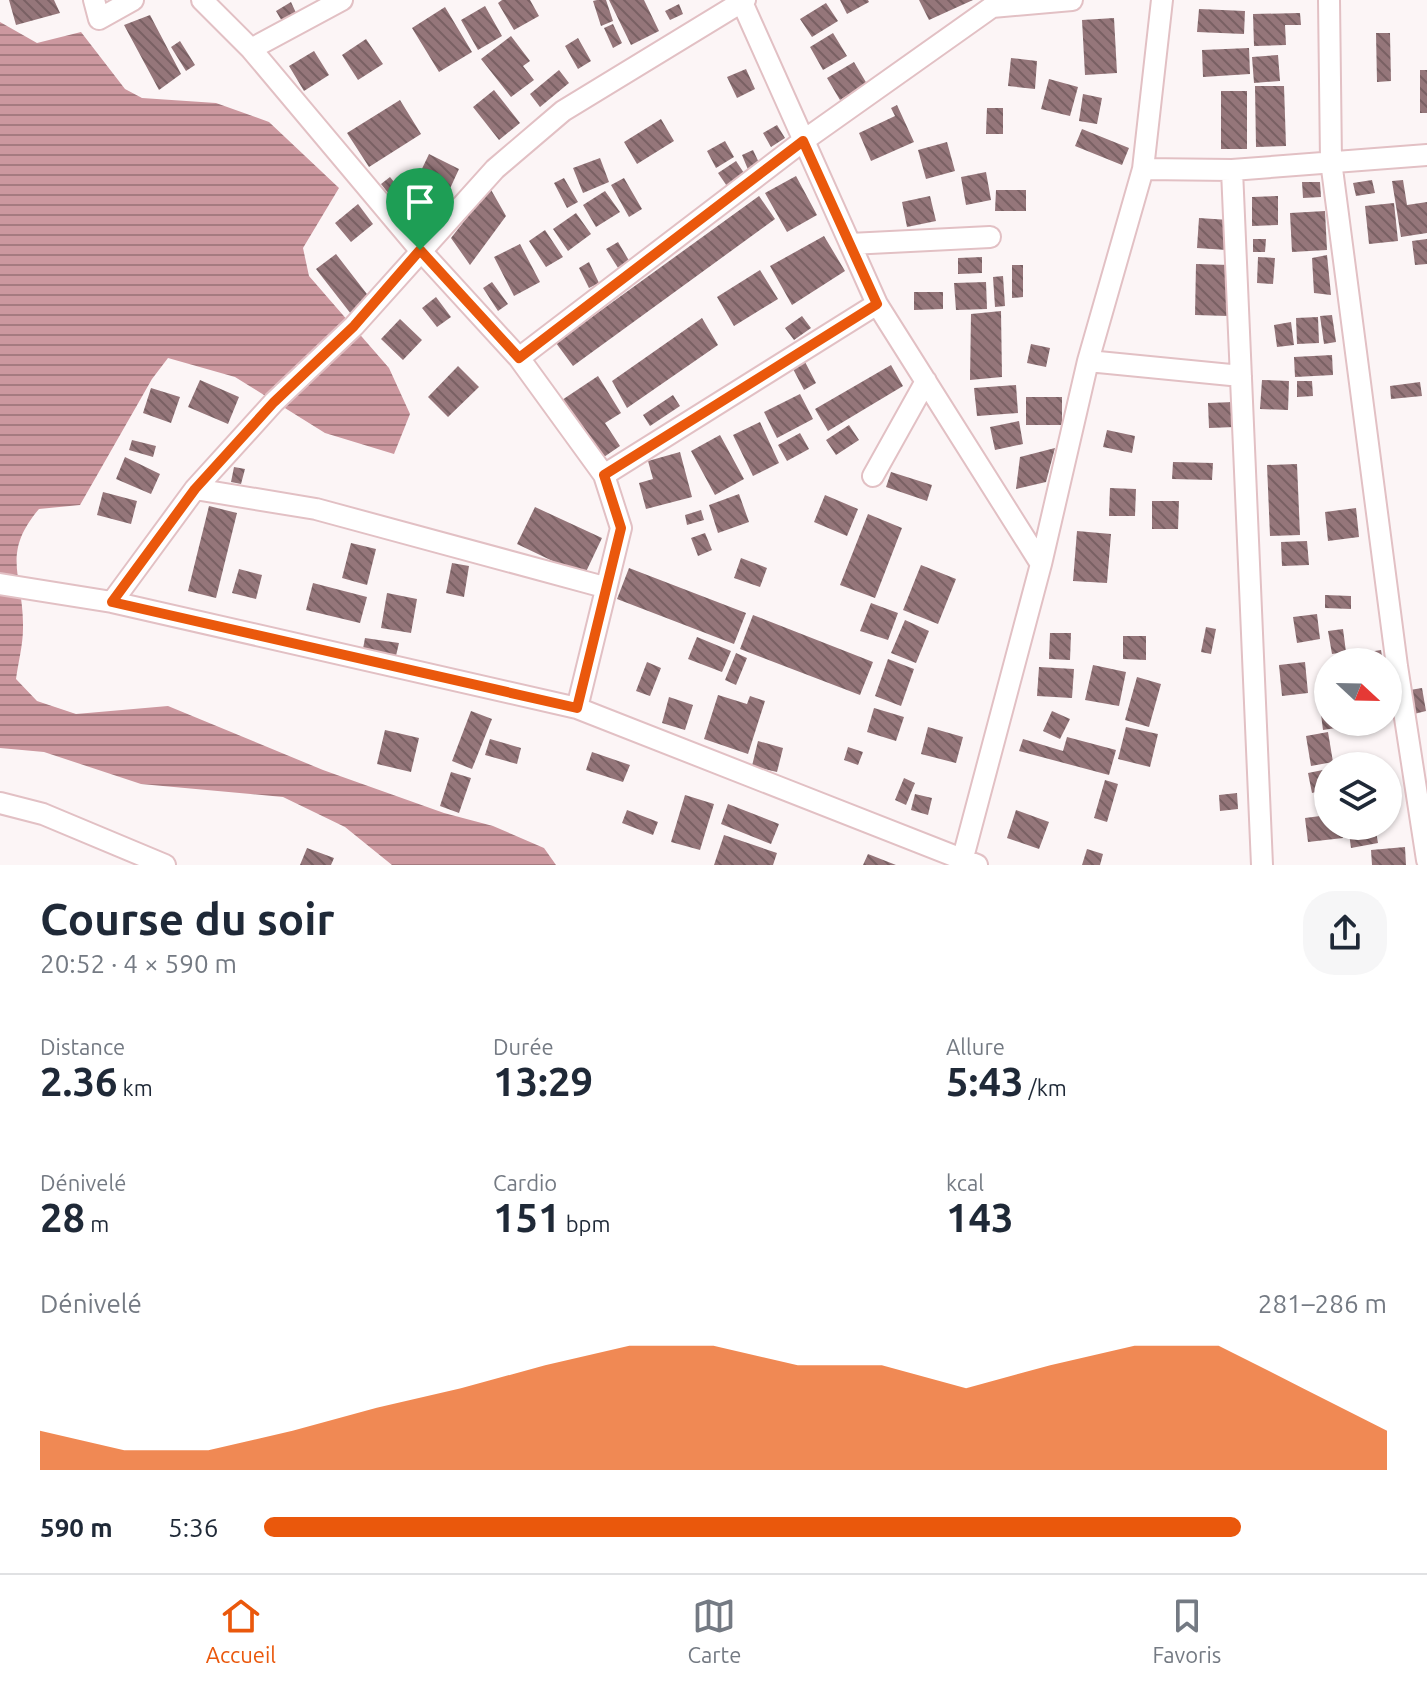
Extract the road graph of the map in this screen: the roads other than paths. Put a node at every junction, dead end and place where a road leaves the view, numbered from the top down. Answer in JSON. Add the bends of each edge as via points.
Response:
{"nodes":[{"id":1,"x":94,"y":0,"type":"edge"},
{"id":2,"x":133,"y":0,"type":"edge"},
{"id":3,"x":202,"y":0,"type":"edge"},
{"id":4,"x":342,"y":0,"type":"edge"},
{"id":5,"x":1072,"y":0,"type":"edge"},
{"id":6,"x":1162,"y":0,"type":"edge"},
{"id":7,"x":1329,"y":0,"type":"edge"},
{"id":8,"x":743,"y":1,"type":"edge"},
{"id":9,"x":992,"y":3,"type":"edge"},
{"id":10,"x":251,"y":49,"type":"junction"},
{"id":11,"x":803,"y":141,"type":"junction"},
{"id":12,"x":1427,"y":155,"type":"edge"},
{"id":13,"x":1331,"y":161,"type":"junction"},
{"id":14,"x":1143,"y":169,"type":"junction"},
{"id":15,"x":1232,"y":170,"type":"junction"},
{"id":16,"x":990,"y":237,"type":"dead end"},
{"id":17,"x":850,"y":244,"type":"junction"},
{"id":18,"x":420,"y":250,"type":"junction"},
{"id":19,"x":877,"y":304,"type":"junction"},
{"id":20,"x":519,"y":358,"type":"junction"},
{"id":21,"x":1088,"y":361,"type":"junction"},
{"id":22,"x":1241,"y":376,"type":"junction"},
{"id":23,"x":926,"y":381,"type":"junction"},
{"id":24,"x":604,"y":475,"type":"junction"},
{"id":25,"x":873,"y":476,"type":"dead end"},
{"id":26,"x":195,"y":489,"type":"junction"},
{"id":27,"x":1041,"y":564,"type":"junction"},
{"id":28,"x":0,"y":584,"type":"edge"},
{"id":29,"x":604,"y":587,"type":"junction"},
{"id":30,"x":112,"y":602,"type":"junction"},
{"id":31,"x":577,"y":708,"type":"junction"},
{"id":32,"x":0,"y":803,"type":"edge"},
{"id":33,"x":1427,"y":860,"type":"edge"},
{"id":34,"x":967,"y":864,"type":"edge"},
{"id":35,"x":165,"y":865,"type":"edge"},
{"id":36,"x":1262,"y":865,"type":"edge"}],
"edges":[{"from":1,"to":2,"type":"street","via":[[99,19]]},
{"from":3,"to":10,"type":"street"},
{"from":4,"to":10,"type":"street"},
{"from":5,"to":9,"type":"street"},
{"from":6,"to":14,"type":"street"},
{"from":7,"to":13,"type":"street"},
{"from":8,"to":11,"type":"street"},
{"from":8,"to":18,"type":"street","via":[[563,111],[495,169]]},
{"from":9,"to":11,"type":"street"},
{"from":10,"to":18,"type":"street"},
{"from":11,"to":17,"type":"street"},
{"from":11,"to":20,"type":"street"},
{"from":12,"to":13,"type":"street"},
{"from":13,"to":15,"type":"street"},
{"from":13,"to":33,"type":"street"},
{"from":14,"to":15,"type":"street"},
{"from":14,"to":21,"type":"street"},
{"from":15,"to":22,"type":"street"},
{"from":16,"to":17,"type":"street"},
{"from":17,"to":19,"type":"street"},
{"from":18,"to":20,"type":"street"},
{"from":18,"to":26,"type":"street","via":[[354,326],[274,402]]},
{"from":19,"to":23,"type":"street"},
{"from":19,"to":24,"type":"street"},
{"from":20,"to":24,"type":"street"},
{"from":21,"to":22,"type":"street"},
{"from":21,"to":27,"type":"street"},
{"from":22,"to":36,"type":"street"},
{"from":23,"to":25,"type":"street"},
{"from":23,"to":27,"type":"street"},
{"from":24,"to":29,"type":"street","via":[[621,528]]},
{"from":26,"to":29,"type":"street","via":[[316,509]]},
{"from":26,"to":30,"type":"street"},
{"from":27,"to":34,"type":"street"},
{"from":28,"to":30,"type":"street"},
{"from":29,"to":31,"type":"street"},
{"from":30,"to":31,"type":"street"},
{"from":31,"to":34,"type":"street"},
{"from":32,"to":35,"type":"street","via":[[43,814]]}]}
